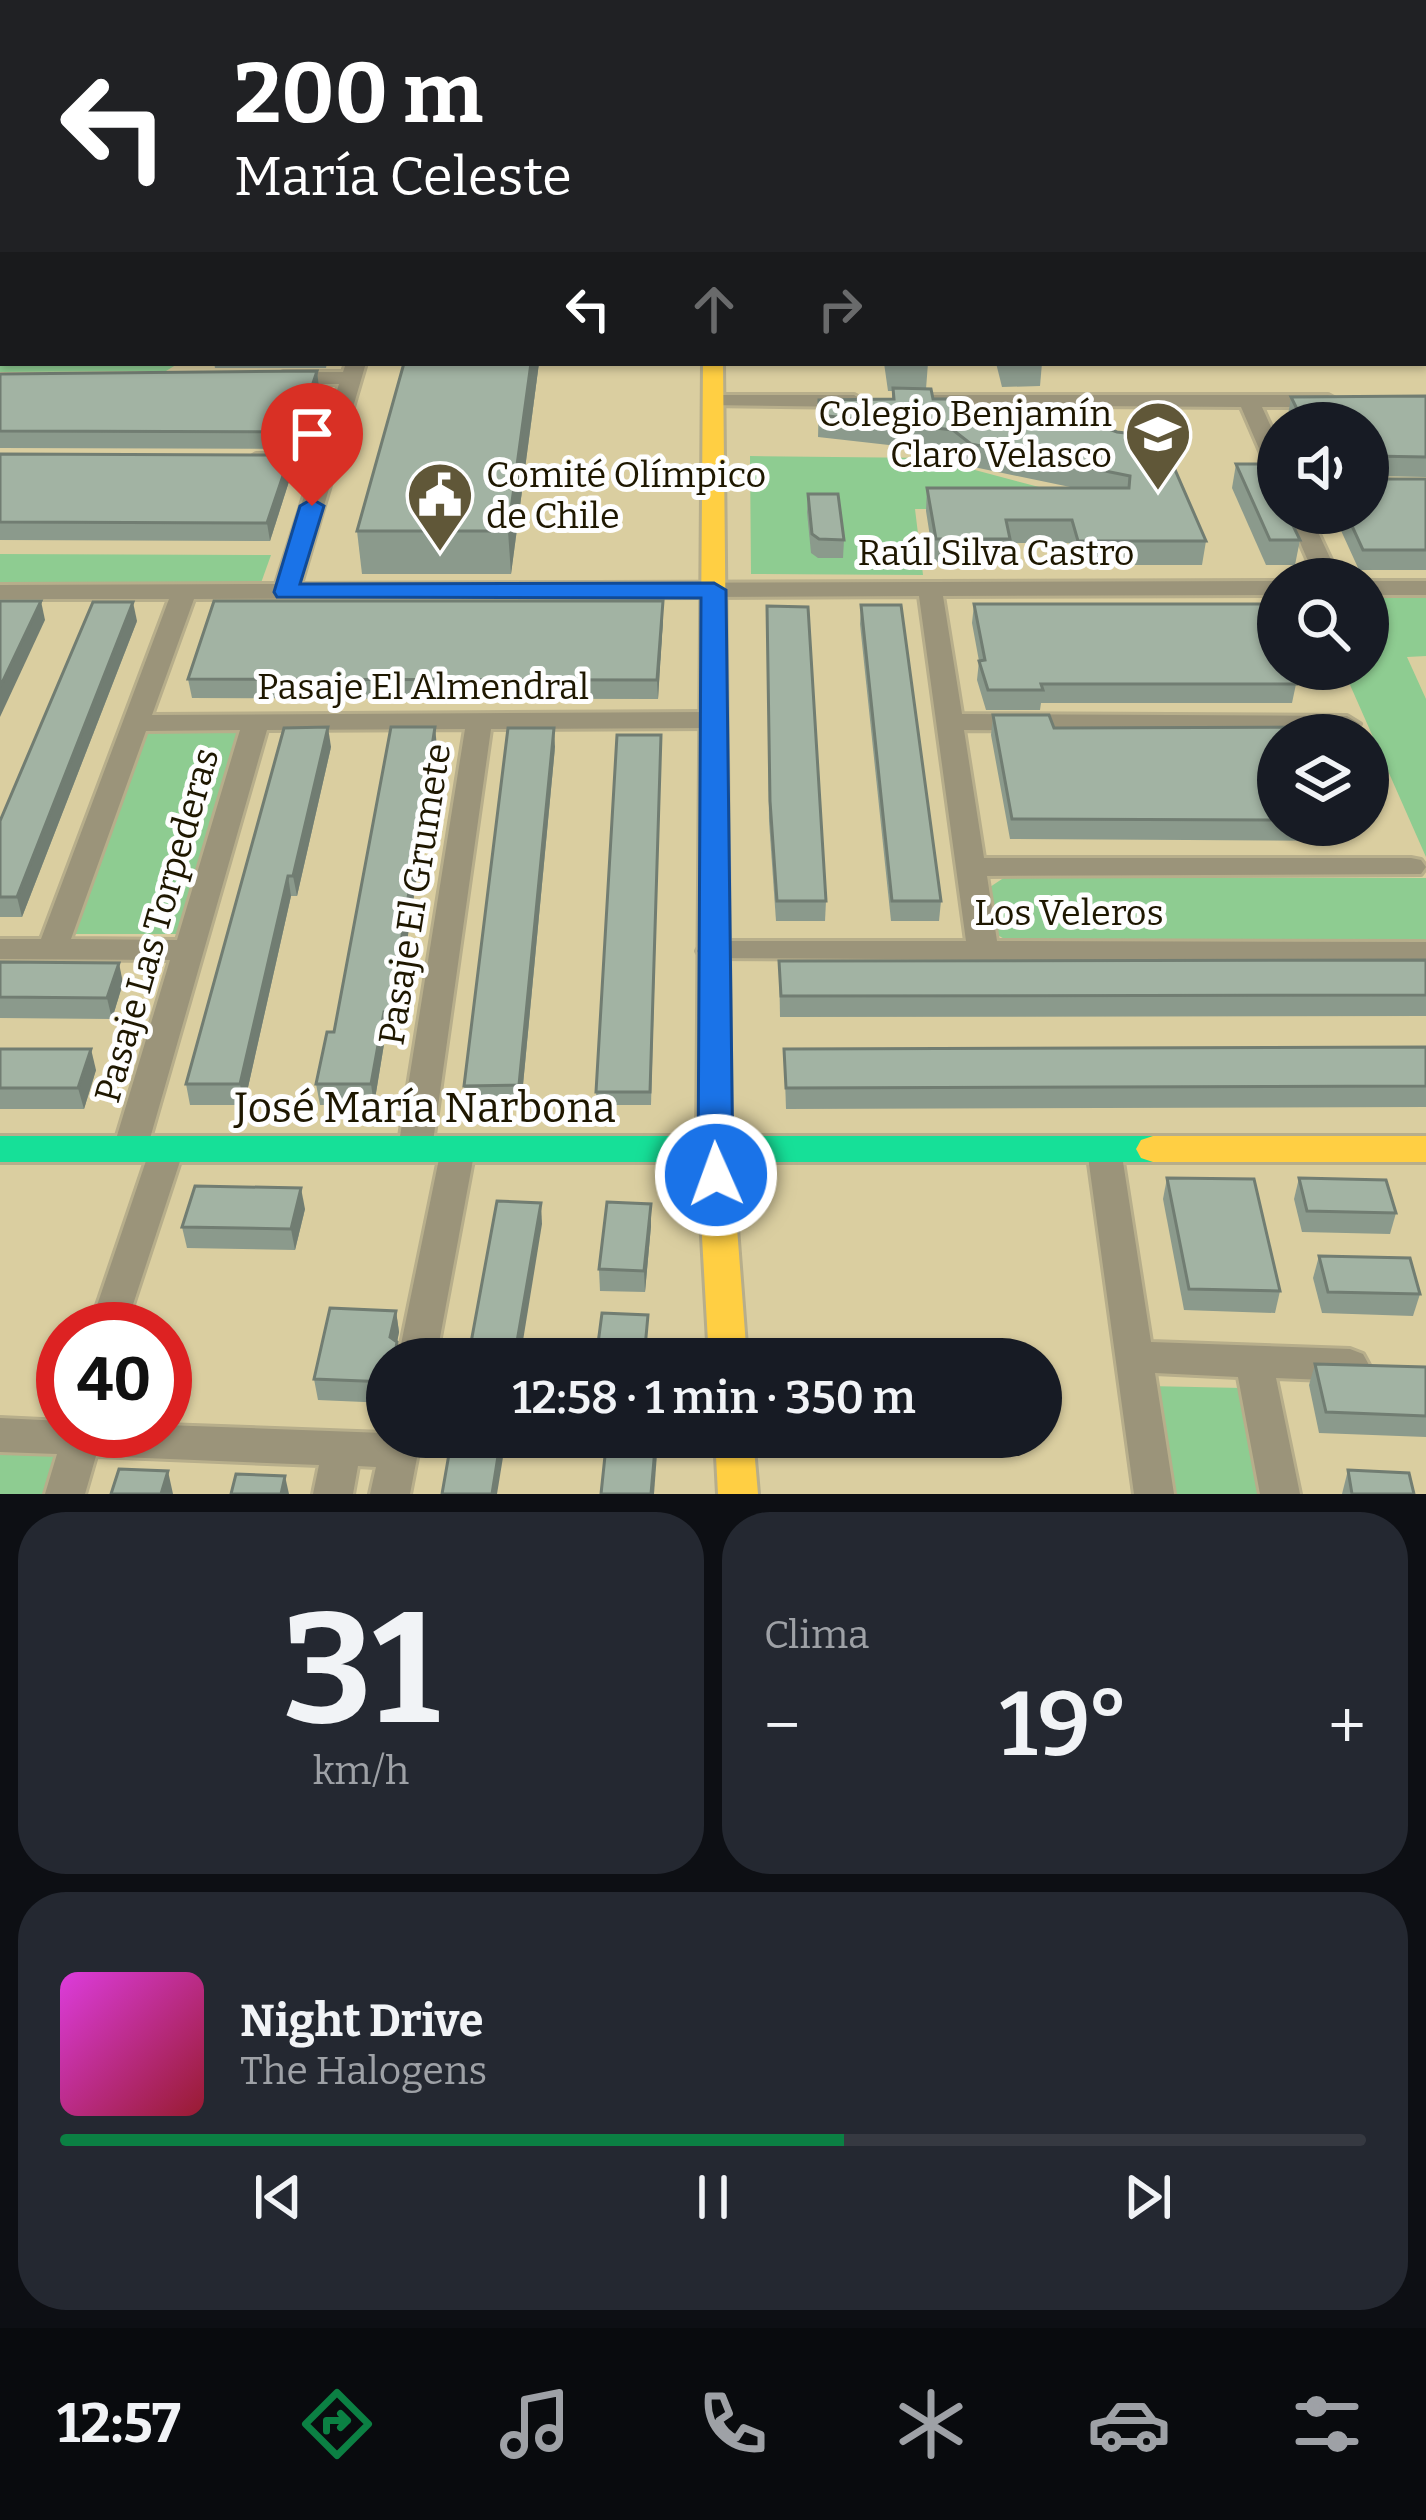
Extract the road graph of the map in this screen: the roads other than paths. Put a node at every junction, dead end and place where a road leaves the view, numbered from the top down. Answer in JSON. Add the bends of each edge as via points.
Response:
{"nodes":[{"id":1,"x":713,"y":366,"type":"edge"},
{"id":2,"x":353,"y":370,"type":"edge"},
{"id":3,"x":267,"y":378,"type":"edge"},
{"id":4,"x":714,"y":401,"type":"junction"},
{"id":5,"x":1249,"y":401,"type":"junction"},
{"id":6,"x":1360,"y":401,"type":"edge"},
{"id":7,"x":1257,"y":419,"type":"edge"},
{"id":8,"x":233,"y":461,"type":"edge"},
{"id":9,"x":326,"y":461,"type":"junction"},
{"id":10,"x":930,"y":588,"type":"junction"},
{"id":11,"x":1257,"y":588,"type":"edge"},
{"id":12,"x":1389,"y":588,"type":"edge"},
{"id":13,"x":1426,"y":588,"type":"edge"},
{"id":14,"x":714,"y":590,"type":"junction"},
{"id":15,"x":0,"y":592,"type":"edge"},
{"id":16,"x":184,"y":592,"type":"junction"},
{"id":17,"x":286,"y":592,"type":"junction"},
{"id":18,"x":712,"y":720,"type":"junction"},
{"id":19,"x":479,"y":722,"type":"junction"},
{"id":20,"x":950,"y":722,"type":"junction"},
{"id":21,"x":135,"y":723,"type":"junction"},
{"id":22,"x":256,"y":723,"type":"junction"},
{"id":23,"x":1257,"y":724,"type":"edge"},
{"id":24,"x":970,"y":867,"type":"junction"},
{"id":25,"x":1411,"y":867,"type":"dead end"},
{"id":26,"x":0,"y":949,"type":"edge"},
{"id":27,"x":52,"y":950,"type":"junction"},
{"id":28,"x":189,"y":950,"type":"junction"},
{"id":29,"x":712,"y":951,"type":"junction"},
{"id":30,"x":983,"y":951,"type":"junction"},
{"id":31,"x":1426,"y":952,"type":"edge"},
{"id":32,"x":0,"y":1149,"type":"edge"},
{"id":33,"x":130,"y":1149,"type":"junction"},
{"id":34,"x":167,"y":1149,"type":"junction"},
{"id":35,"x":415,"y":1149,"type":"junction"},
{"id":36,"x":458,"y":1149,"type":"junction"},
{"id":37,"x":714,"y":1149,"type":"junction"},
{"id":38,"x":1105,"y":1149,"type":"junction"},
{"id":39,"x":1426,"y":1149,"type":"edge"},
{"id":40,"x":116,"y":1302,"type":"edge"},
{"id":41,"x":421,"y":1338,"type":"edge"},
{"id":42,"x":727,"y":1338,"type":"edge"},
{"id":43,"x":1134,"y":1357,"type":"junction"},
{"id":44,"x":1254,"y":1362,"type":"junction"},
{"id":45,"x":1383,"y":1367,"type":"edge"},
{"id":46,"x":0,"y":1435,"type":"edge"},
{"id":47,"x":36,"y":1435,"type":"edge"},
{"id":48,"x":192,"y":1440,"type":"edge"},
{"id":49,"x":366,"y":1446,"type":"edge"},
{"id":50,"x":342,"y":1448,"type":"junction"},
{"id":51,"x":76,"y":1458,"type":"edge"},
{"id":52,"x":397,"y":1458,"type":"edge"},
{"id":53,"x":735,"y":1458,"type":"edge"},
{"id":54,"x":65,"y":1494,"type":"edge"},
{"id":55,"x":332,"y":1494,"type":"edge"},
{"id":56,"x":390,"y":1494,"type":"edge"},
{"id":57,"x":738,"y":1494,"type":"edge"},
{"id":58,"x":1154,"y":1494,"type":"edge"},
{"id":59,"x":1280,"y":1494,"type":"edge"}],
"edges":[{"from":1,"to":4,"type":"street"},
{"from":2,"to":3,"type":"street"},
{"from":2,"to":9,"type":"street"},
{"from":4,"to":5,"type":"street"},
{"from":4,"to":14,"type":"street"},
{"from":5,"to":6,"type":"street"},
{"from":5,"to":7,"type":"street"},
{"from":8,"to":9,"type":"street"},
{"from":9,"to":17,"type":"street"},
{"from":10,"to":11,"type":"street","name":"Raúl Silva Castro"},
{"from":10,"to":14,"type":"street","name":"Raúl Silva Castro"},
{"from":10,"to":20,"type":"street"},
{"from":12,"to":13,"type":"street"},
{"from":14,"to":17,"type":"street","name":"Raúl Silva Castro"},
{"from":14,"to":18,"type":"street"},
{"from":15,"to":16,"type":"street","name":"Raúl Silva Castro"},
{"from":16,"to":17,"type":"street","name":"Raúl Silva Castro"},
{"from":16,"to":21,"type":"street"},
{"from":18,"to":19,"type":"street","name":"Pasaje El Almendral"},
{"from":18,"to":29,"type":"street"},
{"from":19,"to":22,"type":"street","name":"Pasaje El Almendral"},
{"from":19,"to":35,"type":"street","name":"Pasaje El Grumete"},
{"from":20,"to":23,"type":"street"},
{"from":20,"to":24,"type":"street"},
{"from":21,"to":22,"type":"street","name":"Pasaje El Almendral"},
{"from":21,"to":27,"type":"street"},
{"from":22,"to":28,"type":"street","name":"Pasaje Las Torpederas"},
{"from":24,"to":25,"type":"street"},
{"from":24,"to":30,"type":"street"},
{"from":26,"to":27,"type":"street"},
{"from":27,"to":28,"type":"street"},
{"from":28,"to":33,"type":"street","name":"Pasaje Las Torpederas"},
{"from":29,"to":30,"type":"street","name":"Los Veleros"},
{"from":29,"to":37,"type":"street"},
{"from":30,"to":31,"type":"street","name":"Los Veleros"},
{"from":32,"to":33,"type":"street","name":"José María Narbona"},
{"from":33,"to":34,"type":"street","name":"José María Narbona"},
{"from":34,"to":35,"type":"street","name":"José María Narbona"},
{"from":34,"to":40,"type":"street"},
{"from":35,"to":36,"type":"street","name":"José María Narbona"},
{"from":36,"to":37,"type":"street","name":"José María Narbona"},
{"from":36,"to":41,"type":"street"},
{"from":37,"to":38,"type":"street","name":"José María Narbona"},
{"from":37,"to":42,"type":"street"},
{"from":38,"to":39,"type":"street","name":"José María Narbona"},
{"from":38,"to":43,"type":"street"},
{"from":43,"to":44,"type":"street"},
{"from":43,"to":58,"type":"street"},
{"from":44,"to":45,"type":"street"},
{"from":44,"to":59,"type":"street"},
{"from":46,"to":47,"type":"street"},
{"from":48,"to":50,"type":"street"},
{"from":49,"to":50,"type":"street"},
{"from":50,"to":55,"type":"street"},
{"from":51,"to":54,"type":"street"},
{"from":52,"to":56,"type":"street"},
{"from":53,"to":57,"type":"street"}]}
